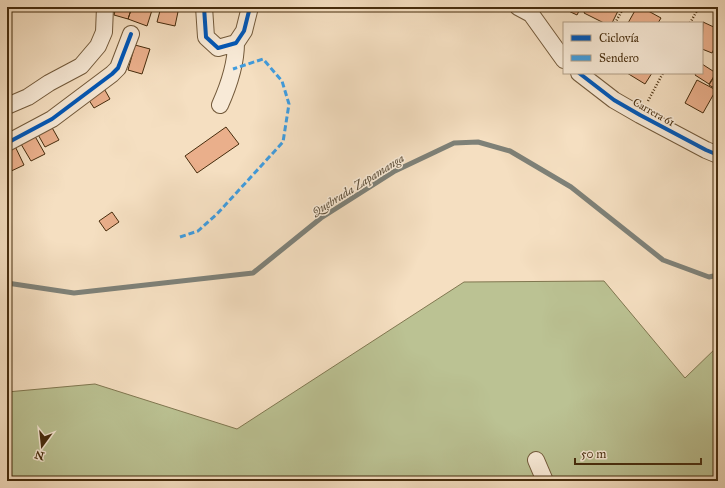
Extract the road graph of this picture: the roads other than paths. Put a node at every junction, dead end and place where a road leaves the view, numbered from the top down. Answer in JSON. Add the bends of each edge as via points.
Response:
{"nodes":[{"id":1,"x":105,"y":7,"type":"edge"},
{"id":2,"x":204,"y":7,"type":"edge"},
{"id":3,"x":250,"y":7,"type":"edge"},
{"id":4,"x":528,"y":10,"type":"edge"},
{"id":5,"x":130,"y":34,"type":"dead end"},
{"id":6,"x":236,"y":43,"type":"junction"},
{"id":7,"x":563,"y":59,"type":"edge"},
{"id":8,"x":582,"y":76,"type":"edge"},
{"id":9,"x":220,"y":105,"type":"dead end"},
{"id":10,"x":7,"y":106,"type":"edge"},
{"id":11,"x":7,"y":143,"type":"edge"},
{"id":12,"x":718,"y":155,"type":"edge"},
{"id":13,"x":536,"y":460,"type":"dead end"},
{"id":14,"x":545,"y":481,"type":"edge"}],
"edges":[{"from":1,"to":10,"type":"street","via":[[104,32],[98,46],[81,66],[28,97]]},
{"from":2,"to":6,"type":"street","via":[[206,37],[218,48]]},
{"from":3,"to":6,"type":"street","via":[[244,31]]},
{"from":4,"to":7,"type":"street"},
{"from":5,"to":11,"type":"street","via":[[118,68],[112,74],[52,119]]},
{"from":6,"to":9,"type":"street","via":[[233,69]]},
{"from":8,"to":12,"type":"street","name":"Carrera 61","via":[[614,100]]},
{"from":13,"to":14,"type":"street"}]}
